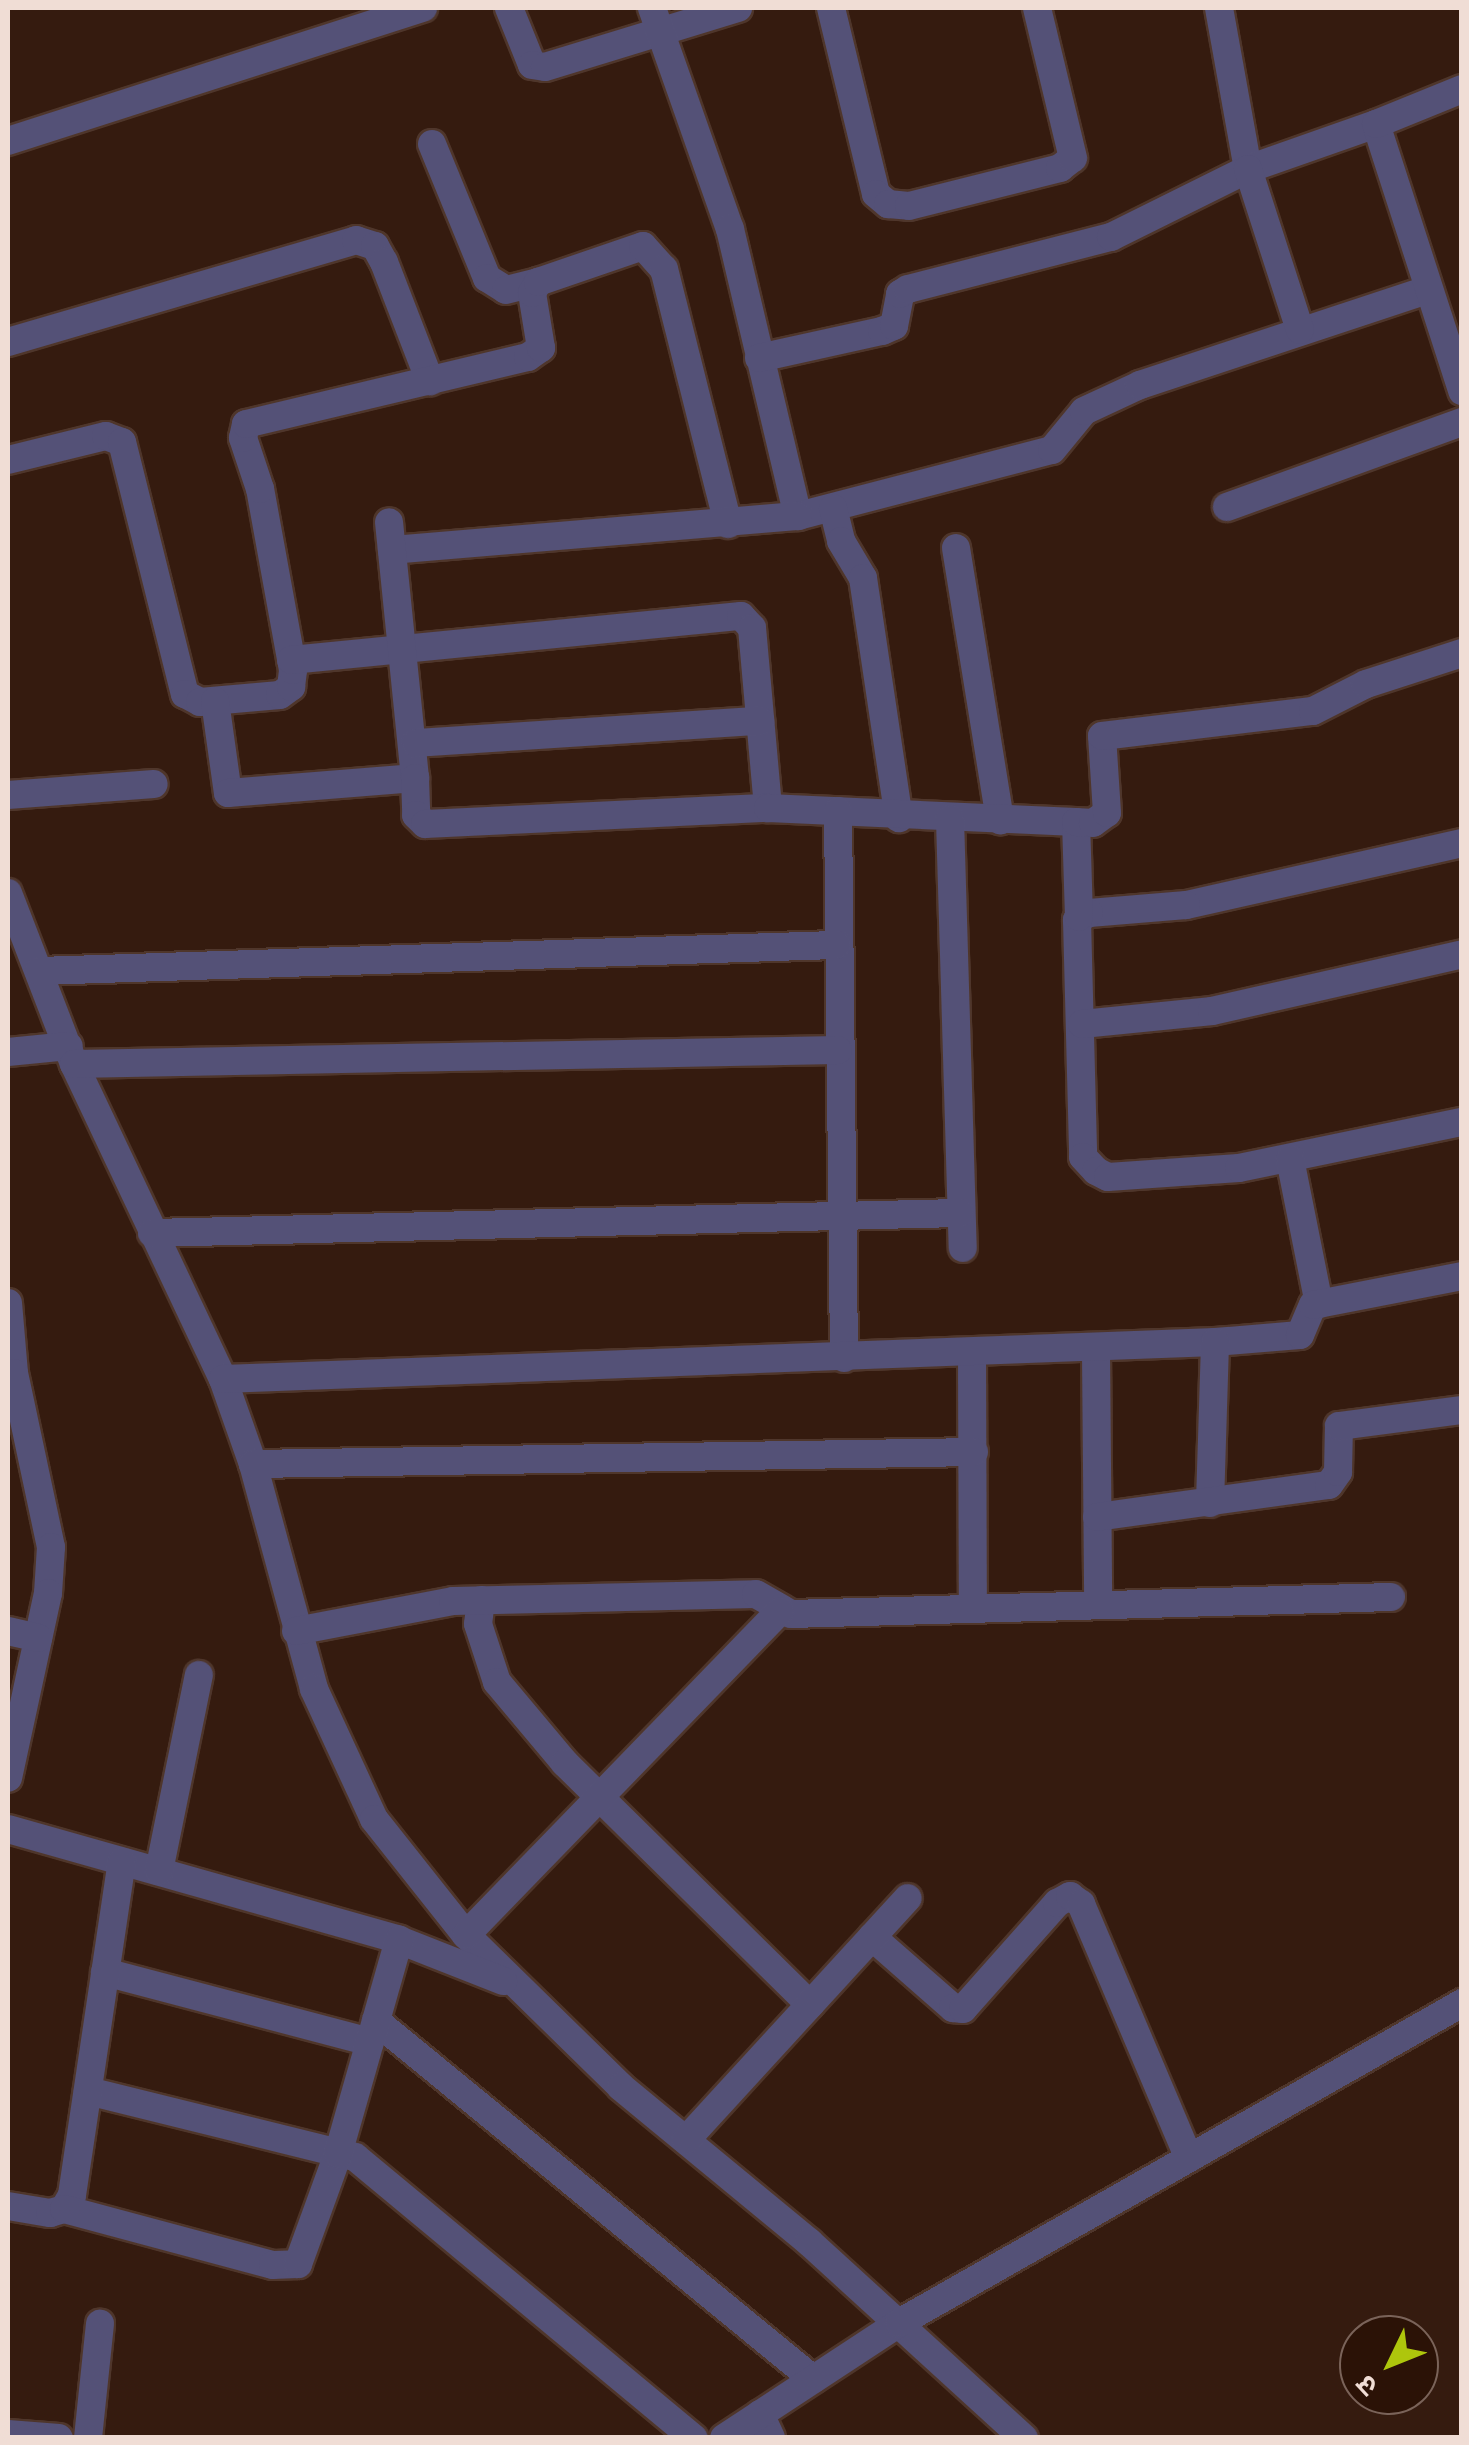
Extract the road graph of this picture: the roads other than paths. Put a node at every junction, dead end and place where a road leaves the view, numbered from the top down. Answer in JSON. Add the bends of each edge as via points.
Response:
{"nodes":[{"id":1,"x":509,"y":8,"type":"edge"},
{"id":2,"x":738,"y":8,"type":"edge"},
{"id":3,"x":830,"y":8,"type":"edge"},
{"id":4,"x":1036,"y":8,"type":"edge"},
{"id":5,"x":1219,"y":8,"type":"edge"},
{"id":6,"x":410,"y":10,"type":"edge"},
{"id":7,"x":656,"y":18,"type":"edge"},
{"id":8,"x":1462,"y":89,"type":"edge"},
{"id":9,"x":1376,"y":124,"type":"junction"},
{"id":10,"x":8,"y":141,"type":"edge"},
{"id":11,"x":432,"y":144,"type":"dead end"},
{"id":12,"x":1248,"y":170,"type":"junction"},
{"id":13,"x":538,"y":282,"type":"junction"},
{"id":14,"x":1427,"y":290,"type":"junction"},
{"id":15,"x":1300,"y":330,"type":"junction"},
{"id":16,"x":8,"y":342,"type":"edge"},
{"id":17,"x":759,"y":358,"type":"junction"},
{"id":18,"x":430,"y":381,"type":"junction"},
{"id":19,"x":1462,"y":391,"type":"edge"},
{"id":20,"x":1462,"y":422,"type":"edge"},
{"id":21,"x":8,"y":460,"type":"edge"},
{"id":22,"x":1227,"y":506,"type":"dead end"},
{"id":23,"x":834,"y":508,"type":"junction"},
{"id":24,"x":798,"y":516,"type":"junction"},
{"id":25,"x":728,"y":524,"type":"junction"},
{"id":26,"x":956,"y":548,"type":"dead end"},
{"id":27,"x":404,"y":647,"type":"junction"},
{"id":28,"x":1462,"y":653,"type":"edge"},
{"id":29,"x":291,"y":660,"type":"junction"},
{"id":30,"x":215,"y":701,"type":"junction"},
{"id":31,"x":760,"y":721,"type":"junction"},
{"id":32,"x":416,"y":743,"type":"junction"},
{"id":33,"x":415,"y":778,"type":"junction"},
{"id":34,"x":154,"y":784,"type":"dead end"},
{"id":35,"x":8,"y":795,"type":"edge"},
{"id":36,"x":768,"y":808,"type":"junction"},
{"id":37,"x":838,"y":811,"type":"junction"},
{"id":38,"x":900,"y":818,"type":"junction"},
{"id":39,"x":950,"y":819,"type":"junction"},
{"id":40,"x":1000,"y":820,"type":"junction"},
{"id":41,"x":1076,"y":822,"type":"junction"},
{"id":42,"x":1462,"y":842,"type":"edge"},
{"id":43,"x":11,"y":910,"type":"edge"},
{"id":44,"x":1079,"y":917,"type":"junction"},
{"id":45,"x":837,"y":945,"type":"junction"},
{"id":46,"x":1462,"y":954,"type":"edge"},
{"id":47,"x":39,"y":971,"type":"junction"},
{"id":48,"x":1082,"y":1024,"type":"junction"},
{"id":49,"x":838,"y":1050,"type":"junction"},
{"id":50,"x":8,"y":1052,"type":"edge"},
{"id":51,"x":72,"y":1055,"type":"junction"},
{"id":52,"x":1462,"y":1122,"type":"edge"},
{"id":53,"x":1290,"y":1159,"type":"junction"},
{"id":54,"x":960,"y":1213,"type":"junction"},
{"id":55,"x":845,"y":1214,"type":"junction"},
{"id":56,"x":152,"y":1232,"type":"junction"},
{"id":57,"x":962,"y":1248,"type":"dead end"},
{"id":58,"x":1462,"y":1276,"type":"edge"},
{"id":59,"x":8,"y":1303,"type":"edge"},
{"id":60,"x":1319,"y":1304,"type":"junction"},
{"id":61,"x":1215,"y":1342,"type":"junction"},
{"id":62,"x":1096,"y":1351,"type":"junction"},
{"id":63,"x":972,"y":1356,"type":"junction"},
{"id":64,"x":844,"y":1358,"type":"junction"},
{"id":65,"x":11,"y":1372,"type":"edge"},
{"id":66,"x":223,"y":1379,"type":"junction"},
{"id":67,"x":1462,"y":1410,"type":"edge"},
{"id":68,"x":974,"y":1452,"type":"junction"},
{"id":69,"x":253,"y":1464,"type":"junction"},
{"id":70,"x":1210,"y":1503,"type":"junction"},
{"id":71,"x":1097,"y":1517,"type":"junction"},
{"id":72,"x":1391,"y":1597,"type":"dead end"},
{"id":73,"x":481,"y":1600,"type":"junction"},
{"id":74,"x":1098,"y":1604,"type":"junction"},
{"id":75,"x":973,"y":1608,"type":"junction"},
{"id":76,"x":780,"y":1611,"type":"junction"},
{"id":77,"x":8,"y":1631,"type":"edge"},
{"id":78,"x":296,"y":1631,"type":"junction"},
{"id":79,"x":38,"y":1638,"type":"junction"},
{"id":80,"x":199,"y":1674,"type":"dead end"},
{"id":81,"x":8,"y":1778,"type":"edge"},
{"id":82,"x":602,"y":1798,"type":"junction"},
{"id":83,"x":8,"y":1829,"type":"edge"},
{"id":84,"x":122,"y":1862,"type":"junction"},
{"id":85,"x":160,"y":1870,"type":"junction"},
{"id":86,"x":908,"y":1898,"type":"dead end"},
{"id":87,"x":466,"y":1935,"type":"junction"},
{"id":88,"x":872,"y":1937,"type":"junction"},
{"id":89,"x":399,"y":1940,"type":"junction"},
{"id":90,"x":105,"y":1972,"type":"junction"},
{"id":91,"x":514,"y":1985,"type":"junction"},
{"id":92,"x":1462,"y":2003,"type":"edge"},
{"id":93,"x":810,"y":2005,"type":"junction"},
{"id":94,"x":373,"y":2032,"type":"junction"},
{"id":95,"x":88,"y":2091,"type":"junction"},
{"id":96,"x":686,"y":2140,"type":"junction"},
{"id":97,"x":338,"y":2154,"type":"junction"},
{"id":98,"x":1189,"y":2158,"type":"junction"},
{"id":99,"x":8,"y":2206,"type":"edge"},
{"id":100,"x":64,"y":2209,"type":"junction"},
{"id":101,"x":899,"y":2323,"type":"junction"},
{"id":102,"x":100,"y":2324,"type":"dead end"},
{"id":103,"x":813,"y":2378,"type":"junction"},
{"id":104,"x":765,"y":2426,"type":"edge"},
{"id":105,"x":8,"y":2434,"type":"edge"},
{"id":106,"x":59,"y":2438,"type":"edge"},
{"id":107,"x":88,"y":2438,"type":"edge"},
{"id":108,"x":693,"y":2438,"type":"edge"},
{"id":109,"x":724,"y":2438,"type":"edge"},
{"id":110,"x":1024,"y":2438,"type":"edge"}],
"edges":[{"from":1,"to":7,"type":"street","via":[[532,66],[544,67]]},
{"from":2,"to":7,"type":"street"},
{"from":3,"to":4,"type":"street","via":[[876,194],[888,204],[909,206],[1060,168],[1073,158]]},
{"from":5,"to":12,"type":"street"},
{"from":6,"to":10,"type":"street"},
{"from":7,"to":17,"type":"street","via":[[730,229]]},
{"from":8,"to":9,"type":"street"},
{"from":9,"to":12,"type":"street"},
{"from":9,"to":14,"type":"street"},
{"from":11,"to":13,"type":"street","via":[[488,278],[506,290]]},
{"from":12,"to":15,"type":"street"},
{"from":12,"to":17,"type":"street","via":[[1111,237],[908,289],[900,294],[894,326],[882,332]]},
{"from":13,"to":18,"type":"street","via":[[532,293],[541,348]]},
{"from":13,"to":25,"type":"street","via":[[643,246],[655,253]]},
{"from":14,"to":15,"type":"street"},
{"from":14,"to":19,"type":"street"},
{"from":15,"to":23,"type":"street","via":[[1084,411],[1052,450]]},
{"from":16,"to":18,"type":"street","via":[[356,240],[376,246]]},
{"from":17,"to":24,"type":"street"},
{"from":18,"to":29,"type":"street","via":[[246,424],[243,438],[260,488]]},
{"from":20,"to":22,"type":"street"},
{"from":21,"to":30,"type":"street","via":[[106,436],[122,442],[180,684],[200,702]]},
{"from":23,"to":24,"type":"street"},
{"from":23,"to":38,"type":"street","via":[[841,541],[863,578]]},
{"from":24,"to":25,"type":"street"},
{"from":25,"to":27,"type":"street","via":[[391,536]]},
{"from":26,"to":40,"type":"street"},
{"from":27,"to":29,"type":"street"},
{"from":27,"to":31,"type":"street","via":[[742,616],[752,628]]},
{"from":27,"to":32,"type":"street"},
{"from":28,"to":41,"type":"street","via":[[1366,684],[1313,712],[1110,731],[1098,745],[1106,812],[1093,824]]},
{"from":29,"to":30,"type":"street","via":[[291,687],[280,695]]},
{"from":30,"to":33,"type":"street","via":[[228,793]]},
{"from":31,"to":32,"type":"street"},
{"from":31,"to":36,"type":"street"},
{"from":32,"to":33,"type":"street"},
{"from":33,"to":36,"type":"street","via":[[416,814],[425,824]]},
{"from":34,"to":35,"type":"street"},
{"from":36,"to":37,"type":"street"},
{"from":37,"to":38,"type":"street"},
{"from":37,"to":45,"type":"street"},
{"from":38,"to":39,"type":"street"},
{"from":39,"to":40,"type":"street"},
{"from":39,"to":54,"type":"street"},
{"from":40,"to":41,"type":"street"},
{"from":41,"to":44,"type":"street"},
{"from":42,"to":44,"type":"street","via":[[1186,905]]},
{"from":43,"to":47,"type":"street"},
{"from":44,"to":48,"type":"street"},
{"from":45,"to":47,"type":"street"},
{"from":45,"to":49,"type":"street"},
{"from":46,"to":48,"type":"street","via":[[1212,1011]]},
{"from":47,"to":51,"type":"street"},
{"from":48,"to":53,"type":"street","via":[[1083,1157],[1096,1171],[1108,1177],[1171,1174]]},
{"from":49,"to":51,"type":"street"},
{"from":49,"to":55,"type":"street"},
{"from":50,"to":51,"type":"street"},
{"from":51,"to":56,"type":"street"},
{"from":52,"to":53,"type":"street"},
{"from":53,"to":60,"type":"street"},
{"from":54,"to":55,"type":"street"},
{"from":54,"to":57,"type":"street"},
{"from":55,"to":56,"type":"street"},
{"from":55,"to":64,"type":"street"},
{"from":56,"to":66,"type":"street"},
{"from":58,"to":60,"type":"street"},
{"from":59,"to":65,"type":"street"},
{"from":60,"to":61,"type":"street","via":[[1307,1310],[1300,1335]]},
{"from":61,"to":62,"type":"street"},
{"from":61,"to":70,"type":"street"},
{"from":62,"to":63,"type":"street"},
{"from":62,"to":71,"type":"street"},
{"from":63,"to":64,"type":"street"},
{"from":63,"to":68,"type":"street"},
{"from":64,"to":66,"type":"street"},
{"from":65,"to":79,"type":"street","via":[[51,1546]]},
{"from":66,"to":69,"type":"street"},
{"from":67,"to":70,"type":"street","via":[[1348,1422],[1336,1434],[1338,1472],[1329,1485]]},
{"from":68,"to":69,"type":"street"},
{"from":68,"to":75,"type":"street"},
{"from":69,"to":78,"type":"street"},
{"from":70,"to":71,"type":"street"},
{"from":71,"to":74,"type":"street"},
{"from":72,"to":74,"type":"street"},
{"from":73,"to":76,"type":"street","via":[[756,1594]]},
{"from":73,"to":78,"type":"street"},
{"from":73,"to":82,"type":"street","via":[[478,1624],[497,1682]]},
{"from":74,"to":75,"type":"street"},
{"from":75,"to":76,"type":"street"},
{"from":76,"to":82,"type":"street"},
{"from":77,"to":79,"type":"street"},
{"from":78,"to":87,"type":"street","via":[[314,1689],[374,1819]]},
{"from":79,"to":81,"type":"street"},
{"from":80,"to":85,"type":"street"},
{"from":82,"to":87,"type":"street"},
{"from":82,"to":93,"type":"street"},
{"from":83,"to":84,"type":"street"},
{"from":84,"to":85,"type":"street"},
{"from":84,"to":90,"type":"street"},
{"from":85,"to":89,"type":"street"},
{"from":86,"to":88,"type":"street"},
{"from":87,"to":91,"type":"street"},
{"from":88,"to":93,"type":"street"},
{"from":88,"to":98,"type":"street","via":[[963,2009],[1070,1896],[1080,1904]]},
{"from":89,"to":91,"type":"street"},
{"from":89,"to":94,"type":"street"},
{"from":90,"to":94,"type":"street"},
{"from":90,"to":95,"type":"street"},
{"from":91,"to":96,"type":"street"},
{"from":92,"to":98,"type":"street"},
{"from":93,"to":96,"type":"street"},
{"from":94,"to":97,"type":"street"},
{"from":94,"to":103,"type":"street"},
{"from":95,"to":97,"type":"street"},
{"from":95,"to":100,"type":"street","via":[[72,2195]]},
{"from":96,"to":101,"type":"street"},
{"from":97,"to":100,"type":"street","via":[[304,2251],[289,2268]]},
{"from":97,"to":108,"type":"street","via":[[369,2166]]},
{"from":98,"to":101,"type":"street"},
{"from":99,"to":100,"type":"street"},
{"from":101,"to":103,"type":"street"},
{"from":101,"to":110,"type":"street"},
{"from":102,"to":107,"type":"street"},
{"from":103,"to":104,"type":"street"},
{"from":104,"to":109,"type":"street"},
{"from":105,"to":106,"type":"street"}]}
